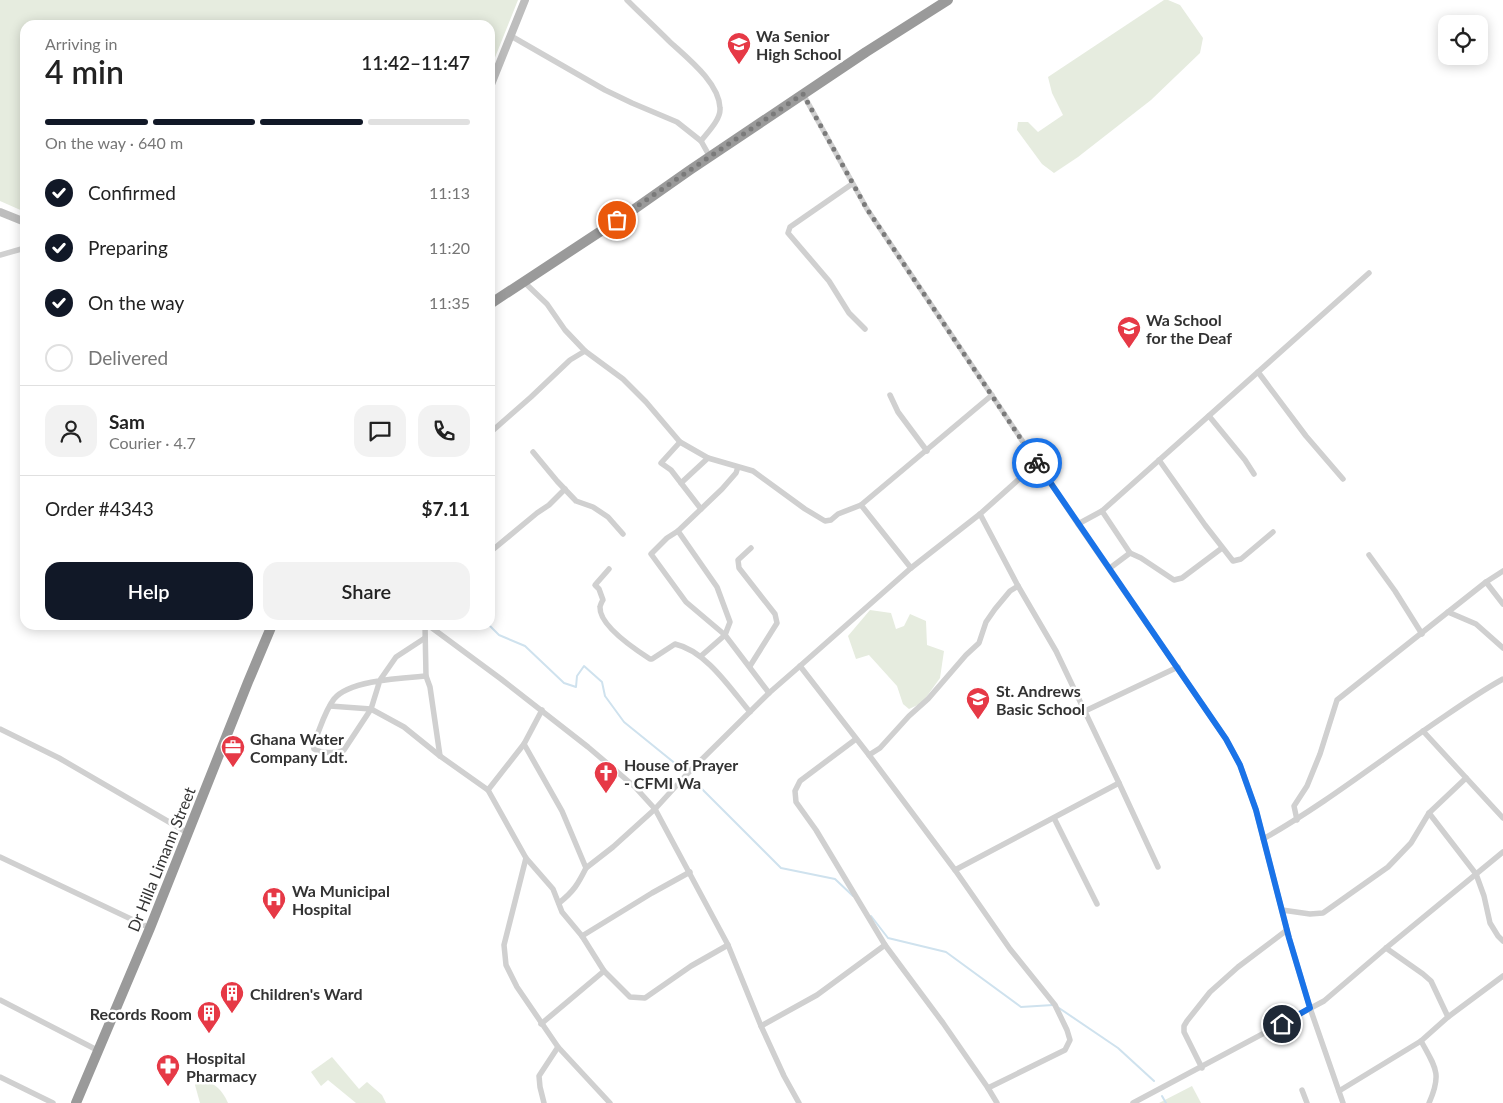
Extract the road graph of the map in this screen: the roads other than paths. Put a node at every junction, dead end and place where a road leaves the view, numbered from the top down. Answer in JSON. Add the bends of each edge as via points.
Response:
{"nodes":[{"id":1,"x":525,"y":0,"type":"edge"},
{"id":2,"x":627,"y":0,"type":"edge"},
{"id":3,"x":948,"y":0,"type":"edge"},
{"id":4,"x":511,"y":36,"type":"junction"},
{"id":5,"x":495,"y":75,"type":"edge"},
{"id":6,"x":803,"y":94,"type":"junction"},
{"id":7,"x":701,"y":141,"type":"junction"},
{"id":8,"x":710,"y":156,"type":"junction"},
{"id":9,"x":852,"y":184,"type":"junction"},
{"id":10,"x":0,"y":212,"type":"edge"},
{"id":11,"x":20,"y":220,"type":"edge"},
{"id":12,"x":20,"y":249,"type":"edge"},
{"id":13,"x":0,"y":255,"type":"edge"},
{"id":14,"x":1369,"y":273,"type":"dead end"},
{"id":15,"x":524,"y":282,"type":"junction"},
{"id":16,"x":495,"y":301,"type":"edge"},
{"id":17,"x":865,"y":328,"type":"dead end"},
{"id":18,"x":585,"y":351,"type":"junction"},
{"id":19,"x":1258,"y":372,"type":"junction"},
{"id":20,"x":890,"y":395,"type":"dead end"},
{"id":21,"x":992,"y":396,"type":"junction"},
{"id":22,"x":1209,"y":416,"type":"junction"},
{"id":23,"x":495,"y":429,"type":"edge"},
{"id":24,"x":680,"y":442,"type":"junction"},
{"id":25,"x":534,"y":452,"type":"dead end"},
{"id":26,"x":927,"y":452,"type":"junction"},
{"id":27,"x":708,"y":458,"type":"junction"},
{"id":28,"x":1159,"y":460,"type":"junction"},
{"id":29,"x":1037,"y":463,"type":"junction"},
{"id":30,"x":738,"y":467,"type":"junction"},
{"id":31,"x":1254,"y":474,"type":"dead end"},
{"id":32,"x":1343,"y":479,"type":"dead end"},
{"id":33,"x":682,"y":483,"type":"junction"},
{"id":34,"x":565,"y":489,"type":"junction"},
{"id":35,"x":861,"y":505,"type":"junction"},
{"id":36,"x":701,"y":509,"type":"junction"},
{"id":37,"x":1102,"y":511,"type":"junction"},
{"id":38,"x":980,"y":514,"type":"junction"},
{"id":39,"x":1078,"y":524,"type":"junction"},
{"id":40,"x":678,"y":531,"type":"junction"},
{"id":41,"x":1274,"y":532,"type":"dead end"},
{"id":42,"x":623,"y":534,"type":"dead end"},
{"id":43,"x":495,"y":548,"type":"edge"},
{"id":44,"x":750,"y":548,"type":"dead end"},
{"id":45,"x":1222,"y":548,"type":"junction"},
{"id":46,"x":1130,"y":554,"type":"junction"},
{"id":47,"x":1369,"y":555,"type":"dead end"},
{"id":48,"x":911,"y":568,"type":"junction"},
{"id":49,"x":1110,"y":568,"type":"junction"},
{"id":50,"x":609,"y":569,"type":"dead end"},
{"id":51,"x":1503,"y":571,"type":"edge"},
{"id":52,"x":1486,"y":582,"type":"junction"},
{"id":53,"x":1018,"y":586,"type":"junction"},
{"id":54,"x":1503,"y":604,"type":"edge"},
{"id":55,"x":1448,"y":612,"type":"junction"},
{"id":56,"x":270,"y":630,"type":"edge"},
{"id":57,"x":426,"y":630,"type":"edge"},
{"id":58,"x":433,"y":630,"type":"edge"},
{"id":59,"x":725,"y":634,"type":"junction"},
{"id":60,"x":1422,"y":634,"type":"junction"},
{"id":61,"x":425,"y":638,"type":"junction"},
{"id":62,"x":1503,"y":648,"type":"edge"},
{"id":63,"x":701,"y":656,"type":"junction"},
{"id":64,"x":750,"y":666,"type":"junction"},
{"id":65,"x":800,"y":666,"type":"junction"},
{"id":66,"x":1178,"y":668,"type":"junction"},
{"id":67,"x":426,"y":676,"type":"junction"},
{"id":68,"x":1503,"y":679,"type":"edge"},
{"id":69,"x":380,"y":680,"type":"junction"},
{"id":70,"x":770,"y":693,"type":"junction"},
{"id":71,"x":330,"y":706,"type":"junction"},
{"id":72,"x":371,"y":709,"type":"junction"},
{"id":73,"x":542,"y":710,"type":"junction"},
{"id":74,"x":1084,"y":711,"type":"junction"},
{"id":75,"x":750,"y":712,"type":"junction"},
{"id":76,"x":0,"y":729,"type":"edge"},
{"id":77,"x":1423,"y":731,"type":"junction"},
{"id":78,"x":856,"y":739,"type":"junction"},
{"id":79,"x":524,"y":744,"type":"junction"},
{"id":80,"x":869,"y":755,"type":"junction"},
{"id":81,"x":440,"y":756,"type":"junction"},
{"id":82,"x":1466,"y":778,"type":"junction"},
{"id":83,"x":1119,"y":782,"type":"junction"},
{"id":84,"x":488,"y":790,"type":"junction"},
{"id":85,"x":655,"y":809,"type":"junction"},
{"id":86,"x":1429,"y":813,"type":"junction"},
{"id":87,"x":1054,"y":818,"type":"junction"},
{"id":88,"x":1503,"y":818,"type":"edge"},
{"id":89,"x":1297,"y":820,"type":"junction"},
{"id":90,"x":188,"y":833,"type":"junction"},
{"id":91,"x":1264,"y":839,"type":"junction"},
{"id":92,"x":1503,"y":852,"type":"edge"},
{"id":93,"x":0,"y":857,"type":"edge"},
{"id":94,"x":526,"y":858,"type":"junction"},
{"id":95,"x":1158,"y":867,"type":"dead end"},
{"id":96,"x":586,"y":868,"type":"junction"},
{"id":97,"x":955,"y":870,"type":"junction"},
{"id":98,"x":690,"y":872,"type":"junction"},
{"id":99,"x":1476,"y":874,"type":"junction"},
{"id":100,"x":559,"y":903,"type":"junction"},
{"id":101,"x":1097,"y":904,"type":"dead end"},
{"id":102,"x":1282,"y":910,"type":"junction"},
{"id":103,"x":150,"y":928,"type":"junction"},
{"id":104,"x":1287,"y":930,"type":"junction"},
{"id":105,"x":582,"y":936,"type":"junction"},
{"id":106,"x":1503,"y":941,"type":"edge"},
{"id":107,"x":728,"y":945,"type":"junction"},
{"id":108,"x":885,"y":945,"type":"junction"},
{"id":109,"x":1386,"y":948,"type":"junction"},
{"id":110,"x":604,"y":971,"type":"junction"},
{"id":111,"x":1503,"y":976,"type":"edge"},
{"id":112,"x":0,"y":1000,"type":"edge"},
{"id":113,"x":1310,"y":1008,"type":"junction"},
{"id":114,"x":1448,"y":1017,"type":"junction"},
{"id":115,"x":541,"y":1024,"type":"junction"},
{"id":116,"x":760,"y":1026,"type":"junction"},
{"id":117,"x":1422,"y":1041,"type":"junction"},
{"id":118,"x":558,"y":1047,"type":"junction"},
{"id":119,"x":99,"y":1051,"type":"junction"},
{"id":120,"x":1202,"y":1068,"type":"junction"},
{"id":121,"x":0,"y":1077,"type":"edge"},
{"id":122,"x":988,"y":1088,"type":"junction"},
{"id":123,"x":1302,"y":1090,"type":"dead end"},
{"id":124,"x":1338,"y":1091,"type":"junction"},
{"id":125,"x":53,"y":1103,"type":"edge"},
{"id":126,"x":76,"y":1103,"type":"edge"},
{"id":127,"x":544,"y":1103,"type":"edge"},
{"id":128,"x":610,"y":1103,"type":"edge"},
{"id":129,"x":799,"y":1103,"type":"edge"},
{"id":130,"x":997,"y":1103,"type":"edge"},
{"id":131,"x":1134,"y":1103,"type":"edge"},
{"id":132,"x":1307,"y":1103,"type":"edge"},
{"id":133,"x":1343,"y":1103,"type":"edge"},
{"id":134,"x":1430,"y":1103,"type":"edge"}],
"edges":[{"from":1,"to":4,"type":"street"},
{"from":2,"to":7,"type":"street","via":[[700,71],[713,88],[719,101],[719,115]]},
{"from":3,"to":6,"type":"highway"},
{"from":4,"to":5,"type":"street"},
{"from":4,"to":7,"type":"street","via":[[605,90],[676,122]]},
{"from":6,"to":8,"type":"highway"},
{"from":6,"to":9,"type":"street"},
{"from":7,"to":8,"type":"street"},
{"from":8,"to":15,"type":"highway"},
{"from":9,"to":17,"type":"street","via":[[790,227],[788,233],[829,281],[848,312]]},
{"from":9,"to":21,"type":"street"},
{"from":10,"to":11,"type":"street"},
{"from":12,"to":13,"type":"street"},
{"from":14,"to":19,"type":"street"},
{"from":15,"to":16,"type":"highway"},
{"from":15,"to":18,"type":"street","via":[[547,304]]},
{"from":18,"to":23,"type":"street","via":[[570,360]]},
{"from":18,"to":24,"type":"street","via":[[623,379]]},
{"from":19,"to":22,"type":"street"},
{"from":19,"to":32,"type":"street"},
{"from":20,"to":26,"type":"street","via":[[898,412]]},
{"from":21,"to":26,"type":"street"},
{"from":21,"to":29,"type":"street"},
{"from":22,"to":28,"type":"street"},
{"from":22,"to":31,"type":"street"},
{"from":24,"to":27,"type":"street"},
{"from":24,"to":33,"type":"street","via":[[661,463]]},
{"from":25,"to":34,"type":"street"},
{"from":26,"to":35,"type":"street"},
{"from":27,"to":30,"type":"street"},
{"from":27,"to":33,"type":"street"},
{"from":28,"to":37,"type":"street"},
{"from":28,"to":45,"type":"street"},
{"from":29,"to":38,"type":"street"},
{"from":29,"to":39,"type":"street"},
{"from":30,"to":35,"type":"street","via":[[753,471],[826,521]]},
{"from":30,"to":36,"type":"street","via":[[722,490]]},
{"from":33,"to":36,"type":"street"},
{"from":34,"to":42,"type":"street","via":[[576,501],[608,517]]},
{"from":34,"to":43,"type":"street","via":[[550,505]]},
{"from":35,"to":48,"type":"street"},
{"from":36,"to":40,"type":"street"},
{"from":37,"to":39,"type":"street"},
{"from":37,"to":46,"type":"street"},
{"from":38,"to":48,"type":"street"},
{"from":38,"to":53,"type":"street"},
{"from":39,"to":49,"type":"street"},
{"from":40,"to":59,"type":"street","via":[[717,587],[730,622]]},
{"from":40,"to":59,"type":"street","via":[[651,554],[686,602]]},
{"from":41,"to":45,"type":"street","via":[[1241,559],[1233,561]]},
{"from":44,"to":64,"type":"street","via":[[738,560],[739,568],[775,614],[777,624]]},
{"from":45,"to":46,"type":"street","via":[[1182,578],[1174,580]]},
{"from":46,"to":49,"type":"street"},
{"from":47,"to":60,"type":"street"},
{"from":48,"to":65,"type":"street"},
{"from":49,"to":66,"type":"street"},
{"from":50,"to":63,"type":"street","via":[[595,585],[603,600],[600,607],[602,617],[610,628],[650,659],[675,644]]},
{"from":51,"to":52,"type":"street"},
{"from":52,"to":54,"type":"street"},
{"from":52,"to":55,"type":"street"},
{"from":53,"to":74,"type":"street","via":[[1056,651]]},
{"from":53,"to":80,"type":"street","via":[[1010,591],[986,622],[980,643],[880,748]]},
{"from":55,"to":60,"type":"street"},
{"from":55,"to":62,"type":"street","via":[[1476,624]]},
{"from":56,"to":90,"type":"highway","name":"Dr Hilla Limann Street"},
{"from":57,"to":61,"type":"street"},
{"from":58,"to":73,"type":"street"},
{"from":59,"to":63,"type":"street"},
{"from":59,"to":64,"type":"street"},
{"from":60,"to":89,"type":"street","via":[[1337,700],[1317,762],[1294,806]]},
{"from":61,"to":67,"type":"street"},
{"from":61,"to":69,"type":"street","via":[[396,657]]},
{"from":63,"to":75,"type":"street"},
{"from":64,"to":70,"type":"street"},
{"from":65,"to":70,"type":"street"},
{"from":65,"to":78,"type":"street"},
{"from":66,"to":74,"type":"street"},
{"from":66,"to":91,"type":"street","via":[[1240,765]]},
{"from":67,"to":69,"type":"street"},
{"from":67,"to":81,"type":"street"},
{"from":68,"to":77,"type":"street"},
{"from":69,"to":71,"type":"street","via":[[346,689],[335,697]]},
{"from":69,"to":72,"type":"street"},
{"from":70,"to":75,"type":"street"},
{"from":71,"to":72,"type":"street"},
{"from":71,"to":72,"type":"street","via":[[313,745],[317,751],[344,750]]},
{"from":72,"to":81,"type":"street","via":[[404,727]]},
{"from":73,"to":79,"type":"street"},
{"from":73,"to":85,"type":"street","via":[[635,786]]},
{"from":74,"to":83,"type":"street"},
{"from":75,"to":85,"type":"street"},
{"from":76,"to":90,"type":"street","via":[[59,758]]},
{"from":77,"to":82,"type":"street"},
{"from":77,"to":89,"type":"street"},
{"from":78,"to":80,"type":"street"},
{"from":78,"to":108,"type":"street","via":[[800,781],[795,791],[796,802]]},
{"from":79,"to":84,"type":"street"},
{"from":79,"to":96,"type":"street","via":[[562,811]]},
{"from":80,"to":97,"type":"street"},
{"from":81,"to":84,"type":"street"},
{"from":82,"to":86,"type":"street"},
{"from":82,"to":88,"type":"street"},
{"from":83,"to":87,"type":"street"},
{"from":83,"to":95,"type":"street"},
{"from":84,"to":94,"type":"street"},
{"from":85,"to":96,"type":"street"},
{"from":85,"to":98,"type":"street"},
{"from":86,"to":99,"type":"street"},
{"from":86,"to":102,"type":"street","via":[[1411,843],[1388,867],[1324,913]]},
{"from":87,"to":97,"type":"street"},
{"from":87,"to":101,"type":"street"},
{"from":89,"to":91,"type":"street"},
{"from":90,"to":103,"type":"highway","name":"Dr Hilla Limann Street"},
{"from":91,"to":102,"type":"street"},
{"from":92,"to":99,"type":"street"},
{"from":93,"to":103,"type":"street"},
{"from":94,"to":100,"type":"street","via":[[553,889]]},
{"from":94,"to":115,"type":"street","via":[[504,945],[506,964]]},
{"from":96,"to":100,"type":"street","via":[[571,894]]},
{"from":97,"to":122,"type":"street","via":[[1010,949],[1055,1005],[1070,1040],[1065,1050]]},
{"from":98,"to":105,"type":"street"},
{"from":98,"to":107,"type":"street"},
{"from":99,"to":106,"type":"street","via":[[1490,923]]},
{"from":99,"to":109,"type":"street"},
{"from":100,"to":105,"type":"street","via":[[562,912]]},
{"from":102,"to":104,"type":"street"},
{"from":103,"to":119,"type":"highway","name":"Dr Hilla Limann Street"},
{"from":104,"to":113,"type":"street"},
{"from":104,"to":120,"type":"street","via":[[1233,971],[1210,992],[1187,1021],[1184,1032]]},
{"from":105,"to":110,"type":"street"},
{"from":107,"to":110,"type":"street","via":[[645,998],[630,997]]},
{"from":107,"to":116,"type":"street"},
{"from":108,"to":116,"type":"street","via":[[817,995]]},
{"from":108,"to":122,"type":"street"},
{"from":109,"to":113,"type":"street","via":[[1324,1001]]},
{"from":109,"to":114,"type":"street","via":[[1431,981]]},
{"from":110,"to":115,"type":"street"},
{"from":111,"to":114,"type":"street"},
{"from":112,"to":119,"type":"street"},
{"from":113,"to":120,"type":"street"},
{"from":113,"to":124,"type":"street"},
{"from":114,"to":117,"type":"street"},
{"from":115,"to":118,"type":"street"},
{"from":116,"to":129,"type":"street"},
{"from":117,"to":124,"type":"street"},
{"from":117,"to":134,"type":"street","via":[[1437,1074]]},
{"from":118,"to":127,"type":"street","via":[[539,1076]]},
{"from":118,"to":128,"type":"street"},
{"from":119,"to":126,"type":"highway","name":"Dr Hilla Limann Street"},
{"from":120,"to":131,"type":"street"},
{"from":121,"to":125,"type":"street"},
{"from":122,"to":130,"type":"street"},
{"from":123,"to":132,"type":"street"},
{"from":124,"to":133,"type":"street"}]}
